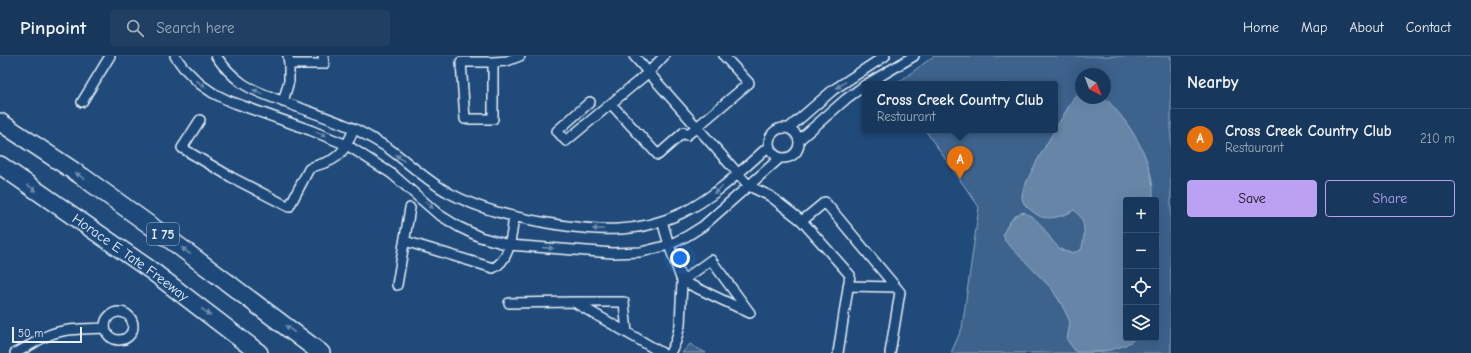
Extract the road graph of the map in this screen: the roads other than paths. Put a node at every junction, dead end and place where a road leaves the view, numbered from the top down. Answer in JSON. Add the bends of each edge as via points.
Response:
{"nodes":[{"id":1,"x":110,"y":56,"type":"edge"},
{"id":2,"x":175,"y":56,"type":"edge"},
{"id":3,"x":216,"y":56,"type":"edge"},
{"id":4,"x":323,"y":56,"type":"edge"},
{"id":5,"x":520,"y":56,"type":"edge"},
{"id":6,"x":634,"y":56,"type":"edge"},
{"id":7,"x":664,"y":56,"type":"edge"},
{"id":8,"x":724,"y":56,"type":"edge"},
{"id":9,"x":885,"y":56,"type":"edge"},
{"id":10,"x":914,"y":56,"type":"edge"},
{"id":11,"x":289,"y":60,"type":"edge"},
{"id":12,"x":493,"y":62,"type":"junction"},
{"id":13,"x":649,"y":72,"type":"junction"},
{"id":14,"x":873,"y":81,"type":"edge"},
{"id":15,"x":862,"y":88,"type":"edge"},
{"id":16,"x":82,"y":102,"type":"dead end"},
{"id":17,"x":283,"y":102,"type":"junction"},
{"id":18,"x":590,"y":102,"type":"dead end"},
{"id":19,"x":611,"y":104,"type":"junction"},
{"id":20,"x":200,"y":120,"type":"dead end"},
{"id":21,"x":0,"y":122,"type":"edge"},
{"id":22,"x":697,"y":127,"type":"junction"},
{"id":23,"x":789,"y":128,"type":"junction"},
{"id":24,"x":354,"y":129,"type":"junction"},
{"id":25,"x":799,"y":140,"type":"junction"},
{"id":26,"x":347,"y":145,"type":"junction"},
{"id":27,"x":769,"y":146,"type":"junction"},
{"id":28,"x":780,"y":158,"type":"junction"},
{"id":29,"x":0,"y":165,"type":"edge"},
{"id":30,"x":738,"y":173,"type":"junction"},
{"id":31,"x":749,"y":186,"type":"junction"},
{"id":32,"x":410,"y":208,"type":"dead end"},
{"id":33,"x":514,"y":217,"type":"junction"},
{"id":34,"x":662,"y":221,"type":"junction"},
{"id":35,"x":802,"y":221,"type":"junction"},
{"id":36,"x":405,"y":241,"type":"junction"},
{"id":37,"x":509,"y":245,"type":"junction"},
{"id":38,"x":669,"y":245,"type":"junction"},
{"id":39,"x":682,"y":281,"type":"junction"},
{"id":40,"x":397,"y":285,"type":"dead end"},
{"id":41,"x":848,"y":286,"type":"junction"},
{"id":42,"x":896,"y":287,"type":"junction"},
{"id":43,"x":574,"y":302,"type":"junction"},
{"id":44,"x":509,"y":303,"type":"dead end"},
{"id":45,"x":105,"y":328,"type":"dead end"},
{"id":46,"x":627,"y":333,"type":"junction"},
{"id":47,"x":15,"y":353,"type":"edge"},
{"id":48,"x":259,"y":353,"type":"edge"},
{"id":49,"x":321,"y":353,"type":"edge"},
{"id":50,"x":662,"y":353,"type":"edge"},
{"id":51,"x":670,"y":353,"type":"edge"},
{"id":52,"x":838,"y":353,"type":"edge"},
{"id":53,"x":890,"y":353,"type":"edge"}],
"edges":[{"from":1,"to":16,"type":"street"},
{"from":2,"to":26,"type":"street","one_way":true,"via":[[200,84],[213,93]]},
{"from":17,"to":3,"type":"street","one_way":true,"via":[[242,83]]},
{"from":4,"to":11,"type":"street","via":[[324,64]]},
{"from":5,"to":12,"type":"street","via":[[506,62]]},
{"from":6,"to":13,"type":"street"},
{"from":7,"to":13,"type":"street"},
{"from":8,"to":22,"type":"street","via":[[749,83]]},
{"from":9,"to":23,"type":"street","one_way":true,"via":[[833,90]]},
{"from":10,"to":14,"type":"street"},
{"from":11,"to":17,"type":"street","via":[[289,81]]},
{"from":12,"to":12,"type":"street","via":[[493,119],[465,119],[461,62]]},
{"from":13,"to":19,"type":"street"},
{"from":13,"to":22,"type":"street"},
{"from":15,"to":25,"type":"street"},
{"from":17,"to":24,"type":"street"},
{"from":18,"to":19,"type":"street","via":[[557,131],[566,141]]},
{"from":19,"to":22,"type":"street","via":[[658,154],[684,132],[687,135]]},
{"from":20,"to":26,"type":"street","via":[[182,148],[289,207],[309,169],[334,159]]},
{"from":49,"to":21,"type":"highway","number":"I 75","one_way":true,"via":[[83,177]]},
{"from":22,"to":30,"type":"street"},
{"from":23,"to":25,"type":"street","via":[[796,133]]},
{"from":23,"to":27,"type":"street","via":[[774,131]]},
{"from":24,"to":26,"type":"street"},
{"from":33,"to":24,"type":"street","one_way":true,"via":[[481,208],[450,194],[387,148]]},
{"from":25,"to":28,"type":"street","via":[[794,154],[788,158]]},
{"from":26,"to":37,"type":"street","one_way":true,"via":[[392,174],[438,214],[459,227],[480,237]]},
{"from":27,"to":28,"type":"street"},
{"from":27,"to":30,"type":"street"},
{"from":28,"to":31,"type":"street"},
{"from":29,"to":48,"type":"highway","name":"Horace E Tate Freeway","number":"I 75","one_way":true,"via":[[152,271]]},
{"from":30,"to":31,"type":"street"},
{"from":30,"to":34,"type":"street","one_way":true,"via":[[701,202]]},
{"from":31,"to":35,"type":"street","via":[[770,196]]},
{"from":31,"to":38,"type":"street","via":[[703,226]]},
{"from":32,"to":36,"type":"street"},
{"from":34,"to":33,"type":"street","one_way":true,"via":[[632,228],[602,230]]},
{"from":33,"to":37,"type":"street"},
{"from":34,"to":38,"type":"street"},
{"from":35,"to":41,"type":"street","via":[[850,274]]},
{"from":35,"to":42,"type":"street","via":[[825,202]]},
{"from":36,"to":37,"type":"street","via":[[493,268],[500,265]]},
{"from":36,"to":40,"type":"street"},
{"from":37,"to":38,"type":"street","one_way":true,"via":[[612,253],[641,252]]},
{"from":38,"to":39,"type":"street"},
{"from":39,"to":39,"type":"street","via":[[711,260],[750,313],[730,304]]},
{"from":39,"to":51,"type":"street","via":[[680,325]]},
{"from":41,"to":42,"type":"street"},
{"from":41,"to":52,"type":"street"},
{"from":42,"to":53,"type":"street","via":[[900,292]]},
{"from":43,"to":44,"type":"street"},
{"from":43,"to":46,"type":"street"},
{"from":43,"to":46,"type":"street","via":[[624,302]]},
{"from":45,"to":47,"type":"street","via":[[58,332]]},
{"from":46,"to":50,"type":"street"}]}
